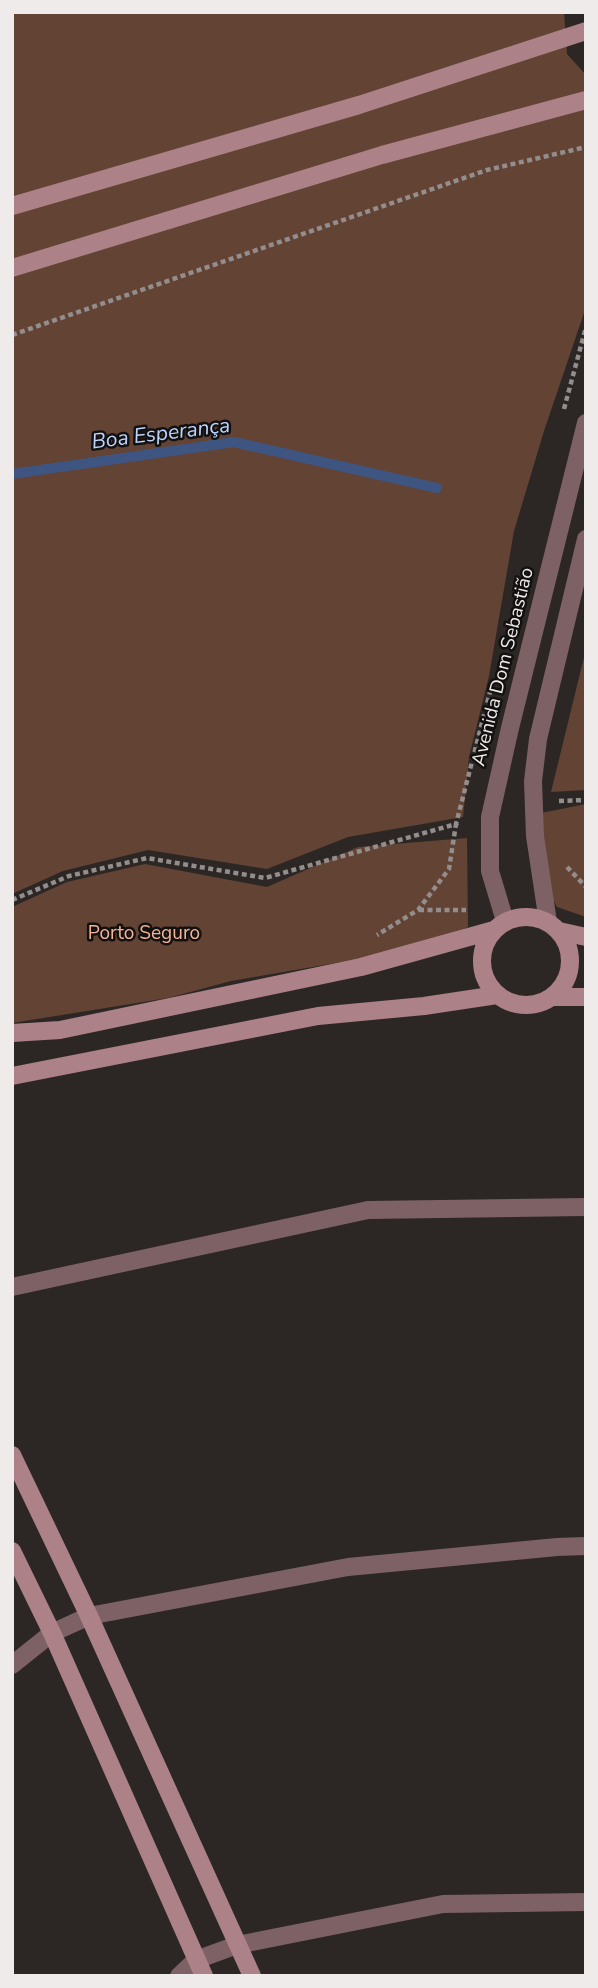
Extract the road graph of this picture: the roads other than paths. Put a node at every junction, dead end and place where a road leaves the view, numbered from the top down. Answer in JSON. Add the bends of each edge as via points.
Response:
{"nodes":[{"id":1,"x":586,"y":31,"type":"edge"},
{"id":2,"x":586,"y":100,"type":"edge"},
{"id":3,"x":12,"y":206,"type":"edge"},
{"id":4,"x":12,"y":268,"type":"edge"},
{"id":5,"x":586,"y":423,"type":"edge"},
{"id":6,"x":586,"y":539,"type":"edge"},
{"id":7,"x":500,"y":925,"type":"junction"},
{"id":8,"x":554,"y":926,"type":"junction"},
{"id":9,"x":586,"y":937,"type":"edge"},
{"id":10,"x":497,"y":995,"type":"junction"},
{"id":11,"x":586,"y":997,"type":"edge"},
{"id":12,"x":552,"y":998,"type":"junction"},
{"id":13,"x":12,"y":1033,"type":"edge"},
{"id":14,"x":12,"y":1076,"type":"edge"},
{"id":15,"x":586,"y":1207,"type":"edge"},
{"id":16,"x":12,"y":1287,"type":"edge"},
{"id":17,"x":12,"y":1455,"type":"edge"},
{"id":18,"x":586,"y":1546,"type":"edge"},
{"id":19,"x":12,"y":1551,"type":"edge"},
{"id":20,"x":89,"y":1616,"type":"junction"},
{"id":21,"x":52,"y":1633,"type":"junction"},
{"id":22,"x":12,"y":1665,"type":"edge"},
{"id":23,"x":586,"y":1902,"type":"edge"},
{"id":24,"x":237,"y":1945,"type":"junction"},
{"id":25,"x":200,"y":1968,"type":"edge"},
{"id":26,"x":179,"y":1976,"type":"edge"},
{"id":27,"x":252,"y":1976,"type":"edge"}],
"edges":[{"from":1,"to":3,"type":"street","via":[[359,105]]},
{"from":2,"to":4,"type":"street","via":[[382,155]]},
{"from":5,"to":7,"type":"street","name":"Avenida Dom Sebastião","via":[[490,817],[490,871]]},
{"from":6,"to":8,"type":"street","via":[[538,739],[533,781],[535,836]]},
{"from":7,"to":8,"type":"street","via":[[520,916]]},
{"from":7,"to":10,"type":"street","via":[[481,956],[482,970]]},
{"from":7,"to":13,"type":"street","via":[[347,970],[60,1030]]},
{"from":8,"to":9,"type":"street"},
{"from":8,"to":12,"type":"street","via":[[568,944],[570,966]]},
{"from":10,"to":12,"type":"street","via":[[523,1006]]},
{"from":10,"to":14,"type":"street","via":[[318,1016]]},
{"from":11,"to":12,"type":"street"},
{"from":15,"to":16,"type":"street","via":[[368,1210]]},
{"from":17,"to":20,"type":"street"},
{"from":18,"to":20,"type":"street","via":[[348,1567]]},
{"from":19,"to":21,"type":"street"},
{"from":20,"to":21,"type":"street"},
{"from":20,"to":24,"type":"street"},
{"from":21,"to":22,"type":"street"},
{"from":21,"to":25,"type":"street"},
{"from":23,"to":24,"type":"street","via":[[443,1904]]},
{"from":24,"to":25,"type":"street"},
{"from":24,"to":27,"type":"street"},
{"from":25,"to":26,"type":"street"}]}
